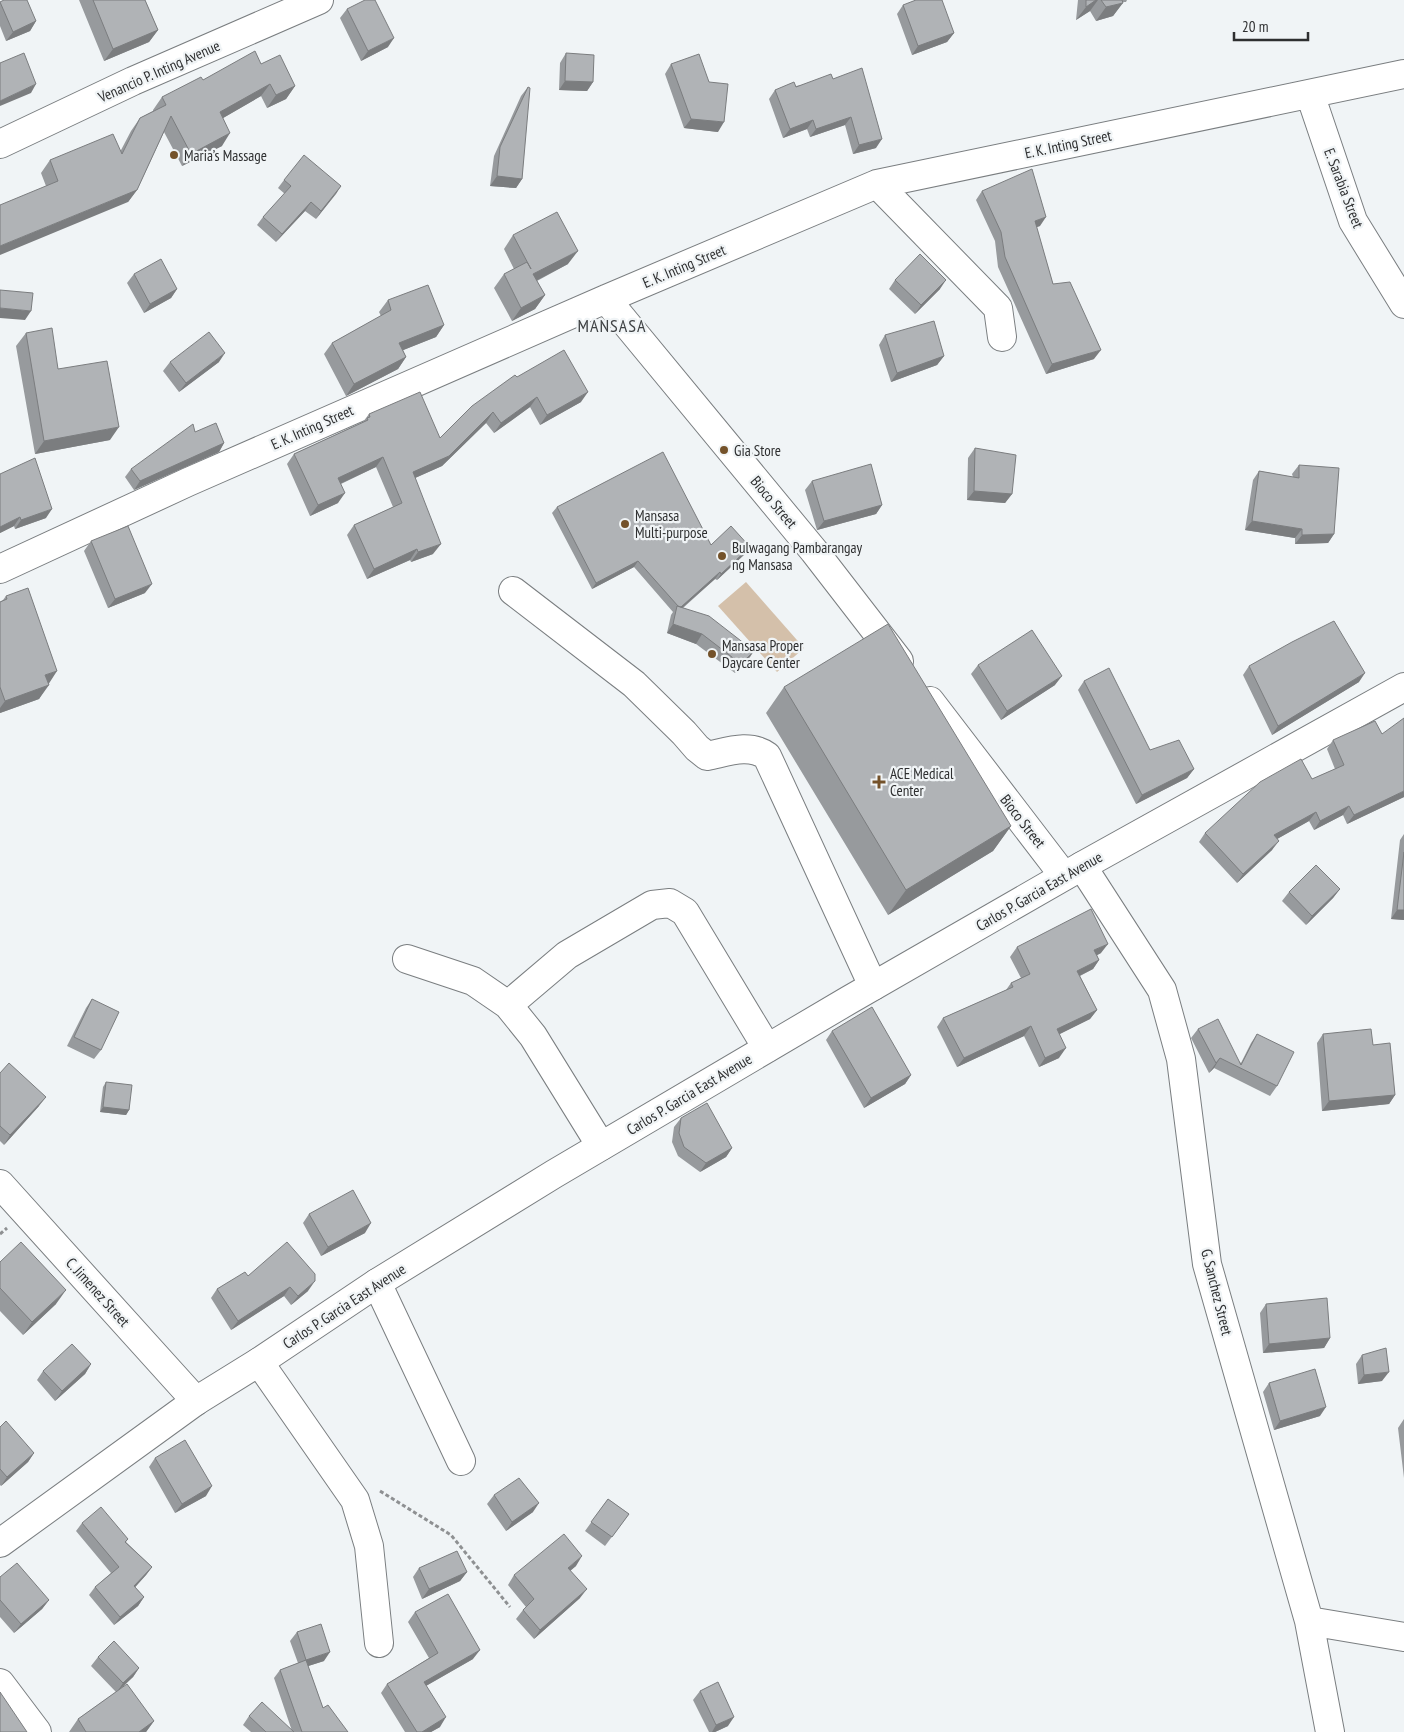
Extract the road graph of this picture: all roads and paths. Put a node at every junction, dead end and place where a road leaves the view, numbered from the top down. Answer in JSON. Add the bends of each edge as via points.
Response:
{"nodes":[{"id":1,"x":319,"y":0,"type":"edge"},
{"id":2,"x":1404,"y":74,"type":"edge"},
{"id":3,"x":1310,"y":94,"type":"junction"},
{"id":4,"x":0,"y":144,"type":"edge"},
{"id":5,"x":877,"y":184,"type":"junction"},
{"id":6,"x":606,"y":298,"type":"junction"},
{"id":7,"x":1404,"y":304,"type":"edge"},
{"id":8,"x":1002,"y":337,"type":"dead end"},
{"id":9,"x":0,"y":569,"type":"edge"},
{"id":10,"x":512,"y":591,"type":"dead end"},
{"id":11,"x":1404,"y":687,"type":"edge"},
{"id":12,"x":1073,"y":871,"type":"junction"},
{"id":13,"x":407,"y":959,"type":"dead end"},
{"id":14,"x":873,"y":986,"type":"junction"},
{"id":15,"x":508,"y":1005,"type":"junction"},
{"id":16,"x":767,"y":1048,"type":"junction"},
{"id":17,"x":601,"y":1146,"type":"junction"},
{"id":18,"x":0,"y":1184,"type":"edge"},
{"id":19,"x":377,"y":1283,"type":"junction"},
{"id":20,"x":259,"y":1362,"type":"junction"},
{"id":21,"x":196,"y":1401,"type":"junction"},
{"id":22,"x":460,"y":1461,"type":"dead end"},
{"id":23,"x":375,"y":1488,"type":"dead end"},
{"id":24,"x":0,"y":1543,"type":"edge"},
{"id":25,"x":510,"y":1607,"type":"dead end"},
{"id":26,"x":1309,"y":1621,"type":"junction"},
{"id":27,"x":1404,"y":1637,"type":"edge"},
{"id":28,"x":379,"y":1643,"type":"dead end"},
{"id":29,"x":0,"y":1683,"type":"edge"},
{"id":30,"x":37,"y":1732,"type":"edge"},
{"id":31,"x":1330,"y":1732,"type":"edge"}],
"edges":[{"from":1,"to":4,"type":"street","name":"Venancio P. Inting Avenue","via":[[133,81]]},
{"from":2,"to":3,"type":"street","name":"E. K. Inting Street"},
{"from":3,"to":5,"type":"street","name":"E. K. Inting Street"},
{"from":3,"to":7,"type":"street","name":"E. Sarabia Street","via":[[1353,221]]},
{"from":5,"to":6,"type":"street","name":"E. K. Inting Street"},
{"from":5,"to":8,"type":"street","via":[[998,308]]},
{"from":6,"to":9,"type":"street","name":"E. K. Inting Street","via":[[188,482]]},
{"from":6,"to":12,"type":"street","name":"Bioco Street"},
{"from":10,"to":14,"type":"street","via":[[634,684],[707,756],[747,749],[758,750],[767,756]]},
{"from":11,"to":12,"type":"street","name":"Carlos P. Garcia East Avenue"},
{"from":12,"to":14,"type":"street","name":"Carlos P. Garcia East Avenue"},
{"from":12,"to":26,"type":"street","name":"G. Sanchez Street","via":[[1162,990],[1181,1059],[1207,1264]]},
{"from":13,"to":15,"type":"street","via":[[473,981]]},
{"from":14,"to":16,"type":"street","name":"Carlos P. Garcia East Avenue"},
{"from":15,"to":16,"type":"street","via":[[567,955],[652,905],[670,903],[685,912]]},
{"from":15,"to":17,"type":"street","via":[[533,1036]]},
{"from":16,"to":17,"type":"street","name":"Carlos P. Garcia East Avenue"},
{"from":17,"to":19,"type":"street","name":"Carlos P. Garcia East Avenue"},
{"from":18,"to":21,"type":"street","name":"C. Jimenez Street"},
{"from":19,"to":20,"type":"street","name":"Carlos P. Garcia East Avenue"},
{"from":19,"to":22,"type":"street"},
{"from":20,"to":21,"type":"street","name":"Carlos P. Garcia East Avenue"},
{"from":20,"to":28,"type":"street","via":[[356,1500],[369,1546]]},
{"from":21,"to":24,"type":"street","name":"Carlos P. Garcia East Avenue"},
{"from":23,"to":25,"type":"path","via":[[451,1535]]},
{"from":26,"to":27,"type":"street"},
{"from":26,"to":31,"type":"street","name":"G. Sanchez Street"},
{"from":29,"to":30,"type":"street"}]}
